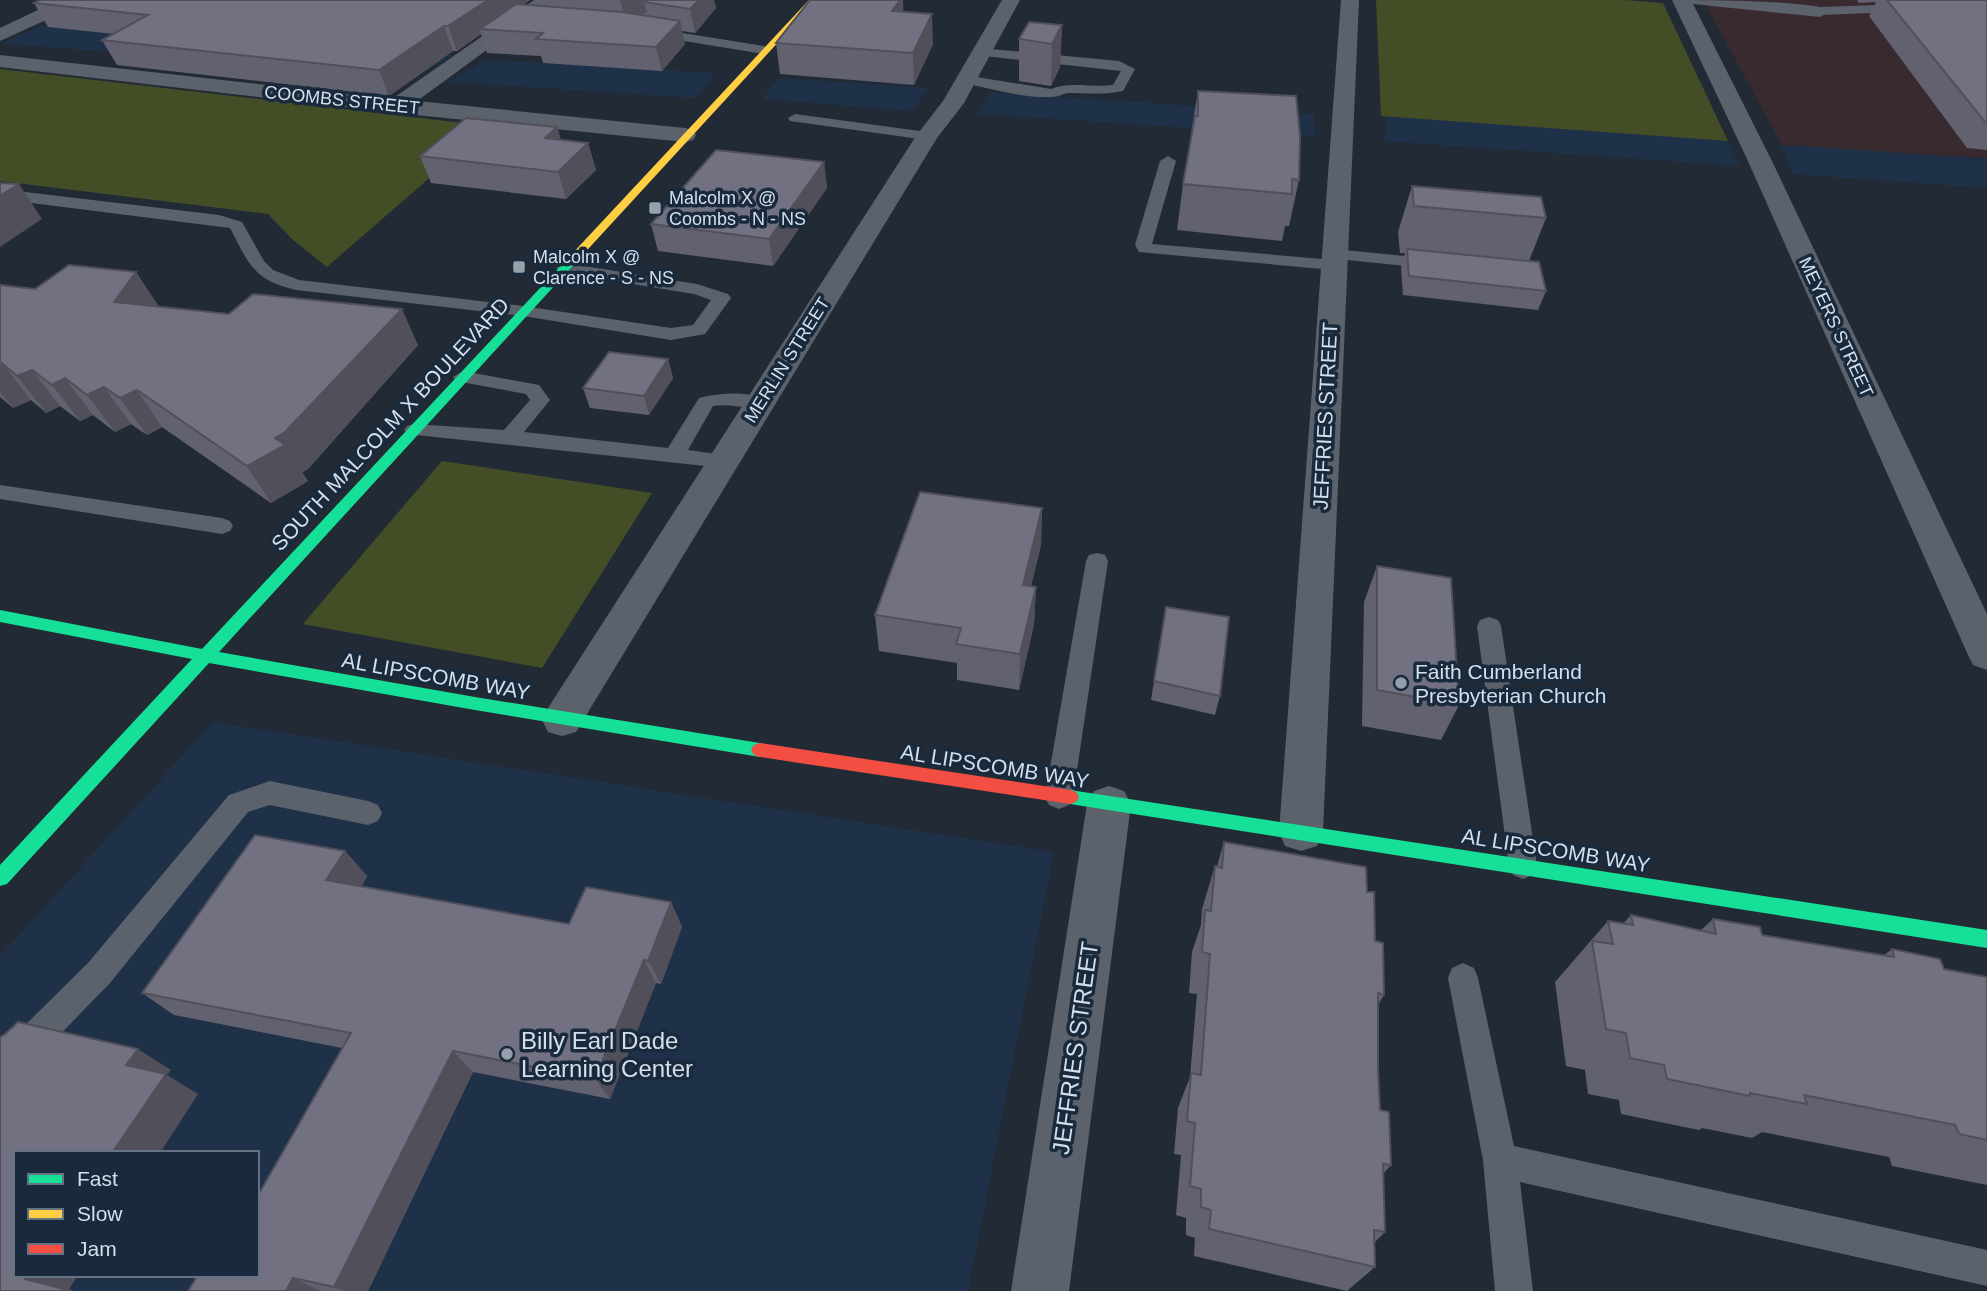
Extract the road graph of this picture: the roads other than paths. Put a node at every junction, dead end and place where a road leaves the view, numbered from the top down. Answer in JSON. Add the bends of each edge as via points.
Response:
{"nodes":[{"id":1,"x":74,"y":0,"type":"edge"},
{"id":2,"x":546,"y":0,"type":"edge"},
{"id":3,"x":813,"y":0,"type":"edge"},
{"id":4,"x":1011,"y":0,"type":"edge"},
{"id":5,"x":1350,"y":0,"type":"edge"},
{"id":6,"x":1681,"y":0,"type":"edge"},
{"id":7,"x":1698,"y":0,"type":"edge"},
{"id":8,"x":1938,"y":0,"type":"edge"},
{"id":9,"x":1820,"y":11,"type":"joint"},
{"id":10,"x":645,"y":24,"type":"edge"},
{"id":11,"x":0,"y":35,"type":"edge"},
{"id":12,"x":764,"y":50,"type":"junction"},
{"id":13,"x":980,"y":52,"type":"junction"},
{"id":14,"x":0,"y":61,"type":"edge"},
{"id":15,"x":964,"y":79,"type":"junction"},
{"id":16,"x":396,"y":106,"type":"junction"},
{"id":17,"x":795,"y":118,"type":"dead end"},
{"id":18,"x":685,"y":135,"type":"junction"},
{"id":19,"x":927,"y":136,"type":"junction"},
{"id":20,"x":1168,"y":161,"type":"dead end"},
{"id":21,"x":0,"y":194,"type":"edge"},
{"id":22,"x":1334,"y":260,"type":"junction"},
{"id":23,"x":1452,"y":266,"type":"edge"},
{"id":24,"x":565,"y":268,"type":"junction"},
{"id":25,"x":523,"y":311,"type":"junction"},
{"id":26,"x":463,"y":377,"type":"junction"},
{"id":27,"x":760,"y":402,"type":"junction"},
{"id":28,"x":414,"y":430,"type":"junction"},
{"id":29,"x":509,"y":437,"type":"junction"},
{"id":30,"x":674,"y":456,"type":"junction"},
{"id":31,"x":724,"y":461,"type":"junction"},
{"id":32,"x":0,"y":492,"type":"edge"},
{"id":33,"x":222,"y":526,"type":"dead end"},
{"id":34,"x":1097,"y":561,"type":"dead end"},
{"id":35,"x":0,"y":616,"type":"edge"},
{"id":36,"x":1489,"y":626,"type":"dead end"},
{"id":37,"x":1987,"y":655,"type":"edge"},
{"id":38,"x":205,"y":657,"type":"junction"},
{"id":39,"x":562,"y":720,"type":"junction"},
{"id":40,"x":1059,"y":797,"type":"junction"},
{"id":41,"x":1110,"y":804,"type":"junction"},
{"id":42,"x":369,"y":813,"type":"dead end"},
{"id":43,"x":1301,"y":832,"type":"junction"},
{"id":44,"x":1523,"y":866,"type":"junction"},
{"id":45,"x":0,"y":878,"type":"edge"},
{"id":46,"x":1987,"y":939,"type":"edge"},
{"id":47,"x":1464,"y":978,"type":"dead end"},
{"id":48,"x":0,"y":1054,"type":"edge"},
{"id":49,"x":1500,"y":1160,"type":"junction"},
{"id":50,"x":1987,"y":1268,"type":"edge"},
{"id":51,"x":1040,"y":1291,"type":"edge"},
{"id":52,"x":1514,"y":1291,"type":"edge"}],
"edges":[{"from":1,"to":11,"type":"street"},
{"from":2,"to":16,"type":"street","via":[[529,20]]},
{"from":3,"to":12,"type":"street","name":"SOUTH MALCOLM X BOULEVARD"},
{"from":4,"to":13,"type":"street","name":"MERLIN STREET"},
{"from":5,"to":22,"type":"street","name":"JEFFRIES STREET"},
{"from":6,"to":37,"type":"street","name":"MEYERS STREET"},
{"from":7,"to":9,"type":"street"},
{"from":8,"to":9,"type":"lane","via":[[1944,6]]},
{"from":10,"to":12,"type":"lane"},
{"from":12,"to":18,"type":"street","name":"SOUTH MALCOLM X BOULEVARD"},
{"from":13,"to":15,"type":"street","name":"MERLIN STREET"},
{"from":13,"to":15,"type":"lane","via":[[1128,69],[1118,88],[1099,91],[1040,92]]},
{"from":14,"to":16,"type":"street","name":"COOMBS STREET"},
{"from":15,"to":19,"type":"street","name":"MERLIN STREET","via":[[953,103]]},
{"from":16,"to":18,"type":"street","name":"COOMBS STREET"},
{"from":17,"to":19,"type":"lane"},
{"from":18,"to":24,"type":"street","name":"SOUTH MALCOLM X BOULEVARD"},
{"from":19,"to":27,"type":"street","name":"MERLIN STREET"},
{"from":20,"to":22,"type":"lane","via":[[1145,248]]},
{"from":21,"to":25,"type":"lane","via":[[236,225],[267,274],[296,285]]},
{"from":22,"to":23,"type":"lane"},
{"from":22,"to":43,"type":"street","name":"JEFFRIES STREET"},
{"from":24,"to":25,"type":"street","name":"SOUTH MALCOLM X BOULEVARD"},
{"from":24,"to":25,"type":"lane","via":[[697,289],[722,298],[699,330],[671,334]]},
{"from":25,"to":26,"type":"street","name":"SOUTH MALCOLM X BOULEVARD"},
{"from":26,"to":28,"type":"street","name":"SOUTH MALCOLM X BOULEVARD"},
{"from":26,"to":29,"type":"lane","via":[[532,389],[540,400]]},
{"from":27,"to":30,"type":"lane","via":[[725,398],[706,402]]},
{"from":27,"to":31,"type":"street","name":"MERLIN STREET"},
{"from":28,"to":29,"type":"lane"},
{"from":28,"to":38,"type":"street","name":"SOUTH MALCOLM X BOULEVARD"},
{"from":29,"to":30,"type":"lane"},
{"from":30,"to":31,"type":"lane"},
{"from":31,"to":39,"type":"street","name":"MERLIN STREET"},
{"from":32,"to":33,"type":"lane"},
{"from":34,"to":40,"type":"lane"},
{"from":35,"to":38,"type":"street","name":"AL LIPSCOMB WAY"},
{"from":36,"to":44,"type":"lane"},
{"from":38,"to":39,"type":"street","name":"AL LIPSCOMB WAY"},
{"from":38,"to":45,"type":"street","name":"SOUTH MALCOLM X BOULEVARD"},
{"from":39,"to":40,"type":"street","name":"AL LIPSCOMB WAY"},
{"from":40,"to":41,"type":"street","name":"AL LIPSCOMB WAY"},
{"from":41,"to":43,"type":"street","name":"AL LIPSCOMB WAY"},
{"from":41,"to":51,"type":"street","name":"JEFFRIES STREET"},
{"from":42,"to":48,"type":"lane","via":[[270,793],[239,803],[99,972],[29,1044]]},
{"from":43,"to":44,"type":"street","name":"AL LIPSCOMB WAY"},
{"from":44,"to":46,"type":"street","name":"AL LIPSCOMB WAY"},
{"from":47,"to":49,"type":"lane"},
{"from":49,"to":50,"type":"lane"},
{"from":49,"to":52,"type":"lane"}]}
